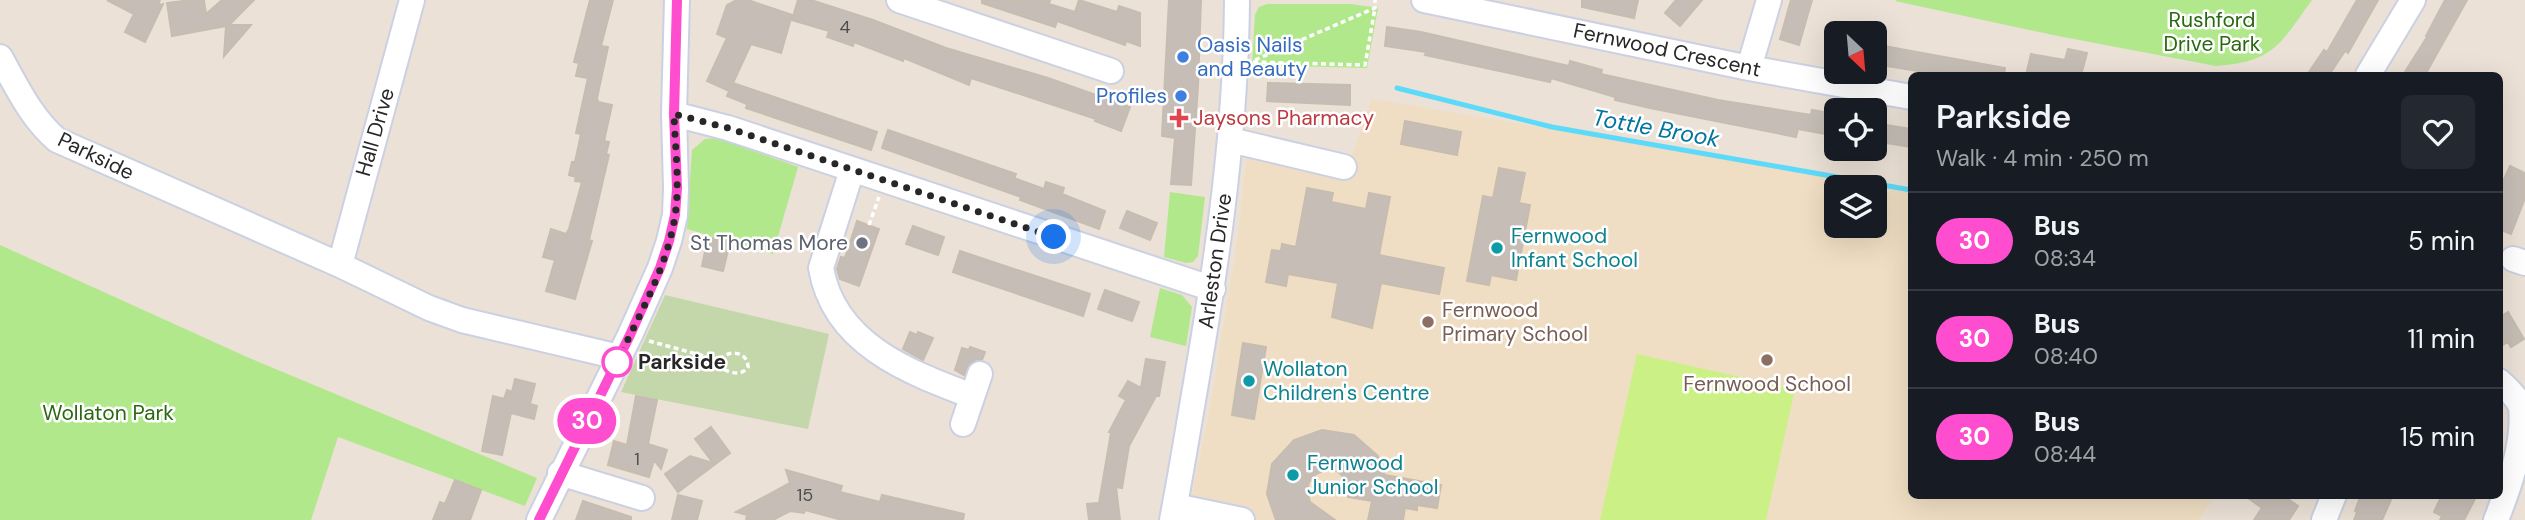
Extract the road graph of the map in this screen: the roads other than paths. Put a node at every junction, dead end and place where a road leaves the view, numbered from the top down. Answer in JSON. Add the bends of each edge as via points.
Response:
{"nodes":[{"id":1,"x":412,"y":0,"type":"edge"},
{"id":2,"x":677,"y":0,"type":"edge"},
{"id":3,"x":899,"y":0,"type":"edge"},
{"id":4,"x":1237,"y":0,"type":"edge"},
{"id":5,"x":1424,"y":0,"type":"edge"},
{"id":6,"x":1769,"y":0,"type":"edge"},
{"id":7,"x":2413,"y":0,"type":"edge"},
{"id":8,"x":0,"y":57,"type":"edge"},
{"id":9,"x":1749,"y":68,"type":"junction"},
{"id":10,"x":1111,"y":71,"type":"dead end"},
{"id":11,"x":2370,"y":72,"type":"edge"},
{"id":12,"x":1908,"y":96,"type":"edge"},
{"id":13,"x":674,"y":114,"type":"junction"},
{"id":14,"x":1230,"y":140,"type":"junction"},
{"id":15,"x":1344,"y":167,"type":"dead end"},
{"id":16,"x":852,"y":170,"type":"junction"},
{"id":17,"x":340,"y":265,"type":"junction"},
{"id":18,"x":1213,"y":289,"type":"junction"},
{"id":19,"x":625,"y":346,"type":"junction"},
{"id":20,"x":2503,"y":386,"type":"edge"},
{"id":21,"x":2523,"y":405,"type":"edge"},
{"id":22,"x":963,"y":424,"type":"dead end"},
{"id":23,"x":560,"y":474,"type":"junction"},
{"id":24,"x":642,"y":498,"type":"dead end"},
{"id":25,"x":2332,"y":499,"type":"edge"},
{"id":26,"x":1174,"y":513,"type":"edge"},
{"id":27,"x":539,"y":520,"type":"edge"},
{"id":28,"x":1242,"y":520,"type":"edge"},
{"id":29,"x":2324,"y":520,"type":"edge"},
{"id":30,"x":2496,"y":520,"type":"edge"}],
"edges":[{"from":1,"to":17,"type":"street","name":"Hall Drive"},
{"from":2,"to":13,"type":"street"},
{"from":3,"to":10,"type":"street"},
{"from":4,"to":14,"type":"street","name":"Arleston Drive","via":[[1243,62]]},
{"from":5,"to":9,"type":"street","name":"Fernwood Crescent"},
{"from":6,"to":9,"type":"street"},
{"from":7,"to":11,"type":"street"},
{"from":8,"to":17,"type":"street","name":"Parkside","via":[[33,114],[57,140]]},
{"from":9,"to":12,"type":"street","name":"Fernwood Crescent"},
{"from":13,"to":16,"type":"street"},
{"from":13,"to":19,"type":"street","via":[[675,215],[660,268]]},
{"from":14,"to":15,"type":"street"},
{"from":14,"to":18,"type":"street","name":"Arleston Drive"},
{"from":16,"to":18,"type":"street"},
{"from":16,"to":22,"type":"street","via":[[821,268],[824,284],[847,327],[866,346],[929,380],[976,385]]},
{"from":17,"to":19,"type":"street","name":"Parkside","via":[[462,320]]},
{"from":18,"to":26,"type":"street","name":"Arleston Drive"},
{"from":19,"to":23,"type":"street"},
{"from":20,"to":21,"type":"street"},
{"from":21,"to":30,"type":"street","via":[[2524,444]]},
{"from":23,"to":24,"type":"street"},
{"from":23,"to":27,"type":"street"},
{"from":25,"to":29,"type":"street"},
{"from":26,"to":28,"type":"street"}]}
